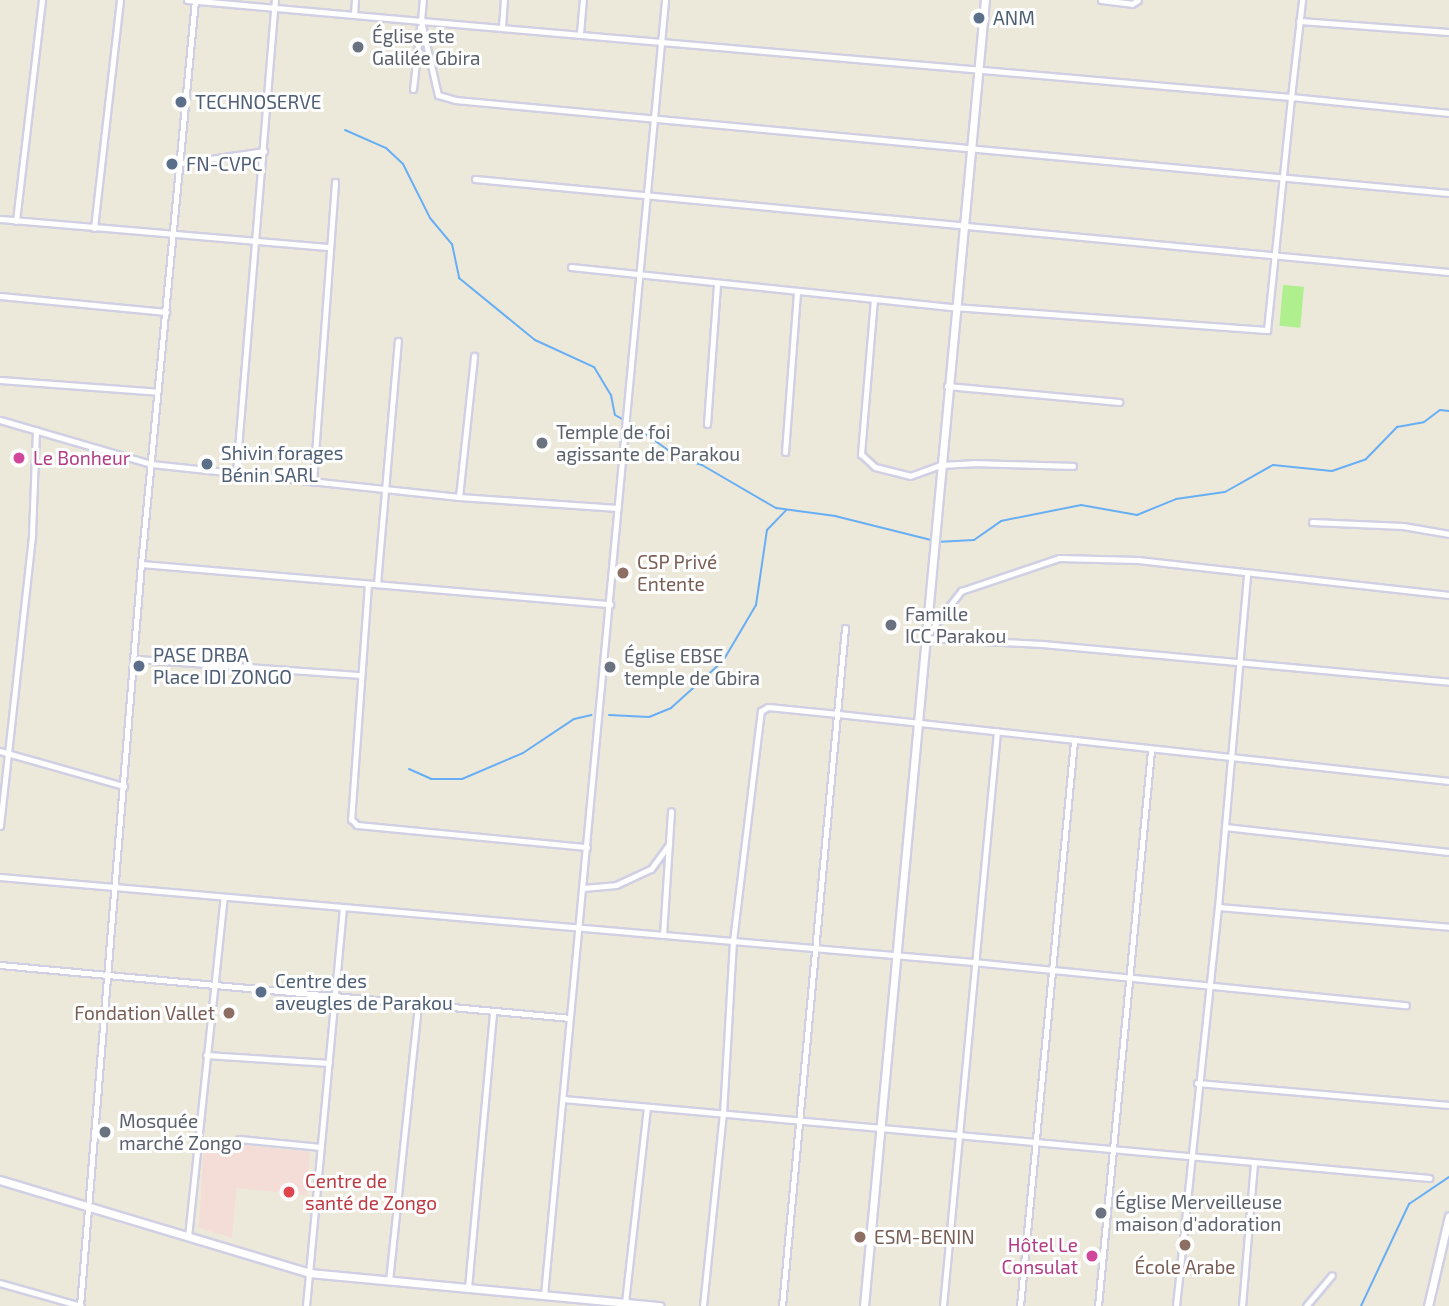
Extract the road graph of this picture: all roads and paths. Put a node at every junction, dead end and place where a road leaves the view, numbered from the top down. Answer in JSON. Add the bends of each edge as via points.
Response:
{"nodes":[{"id":1,"x":42,"y":0,"type":"edge"},
{"id":2,"x":120,"y":0,"type":"edge"},
{"id":3,"x":187,"y":0,"type":"edge"},
{"id":4,"x":195,"y":0,"type":"edge"},
{"id":5,"x":275,"y":0,"type":"edge"},
{"id":6,"x":355,"y":0,"type":"edge"},
{"id":7,"x":423,"y":0,"type":"edge"},
{"id":8,"x":504,"y":0,"type":"edge"},
{"id":9,"x":583,"y":0,"type":"edge"},
{"id":10,"x":665,"y":0,"type":"edge"},
{"id":11,"x":985,"y":0,"type":"edge"},
{"id":12,"x":1101,"y":0,"type":"edge"},
{"id":13,"x":1138,"y":0,"type":"edge"},
{"id":14,"x":1302,"y":0,"type":"edge"},
{"id":15,"x":275,"y":7,"type":"junction"},
{"id":16,"x":354,"y":14,"type":"junction"},
{"id":17,"x":421,"y":21,"type":"junction"},
{"id":18,"x":1299,"y":21,"type":"junction"},
{"id":19,"x":502,"y":27,"type":"junction"},
{"id":20,"x":1449,"y":32,"type":"edge"},
{"id":21,"x":580,"y":33,"type":"junction"},
{"id":22,"x":660,"y":42,"type":"junction"},
{"id":23,"x":979,"y":71,"type":"junction"},
{"id":24,"x":412,"y":89,"type":"dead end"},
{"id":25,"x":1290,"y":97,"type":"junction"},
{"id":26,"x":1449,"y":113,"type":"edge"},
{"id":27,"x":653,"y":117,"type":"junction"},
{"id":28,"x":970,"y":147,"type":"junction"},
{"id":29,"x":264,"y":152,"type":"junction"},
{"id":30,"x":182,"y":163,"type":"junction"},
{"id":31,"x":1280,"y":177,"type":"junction"},
{"id":32,"x":475,"y":178,"type":"dead end"},
{"id":33,"x":335,"y":182,"type":"dead end"},
{"id":34,"x":1449,"y":194,"type":"edge"},
{"id":35,"x":646,"y":195,"type":"junction"},
{"id":36,"x":0,"y":219,"type":"edge"},
{"id":37,"x":16,"y":221,"type":"junction"},
{"id":38,"x":962,"y":225,"type":"junction"},
{"id":39,"x":94,"y":228,"type":"junction"},
{"id":40,"x":174,"y":235,"type":"junction"},
{"id":41,"x":257,"y":242,"type":"junction"},
{"id":42,"x":328,"y":247,"type":"junction"},
{"id":43,"x":1274,"y":255,"type":"junction"},
{"id":44,"x":570,"y":267,"type":"dead end"},
{"id":45,"x":1449,"y":272,"type":"edge"},
{"id":46,"x":638,"y":274,"type":"junction"},
{"id":47,"x":718,"y":283,"type":"junction"},
{"id":48,"x":797,"y":291,"type":"junction"},
{"id":49,"x":0,"y":296,"type":"edge"},
{"id":50,"x":874,"y":299,"type":"junction"},
{"id":51,"x":953,"y":307,"type":"junction"},
{"id":52,"x":166,"y":312,"type":"junction"},
{"id":53,"x":398,"y":341,"type":"dead end"},
{"id":54,"x":474,"y":356,"type":"dead end"},
{"id":55,"x":0,"y":380,"type":"edge"},
{"id":56,"x":947,"y":386,"type":"junction"},
{"id":57,"x":158,"y":392,"type":"junction"},
{"id":58,"x":1118,"y":401,"type":"dead end"},
{"id":59,"x":0,"y":420,"type":"edge"},
{"id":60,"x":707,"y":425,"type":"dead end"},
{"id":61,"x":36,"y":430,"type":"junction"},
{"id":62,"x":785,"y":452,"type":"dead end"},
{"id":63,"x":151,"y":464,"type":"junction"},
{"id":64,"x":940,"y":466,"type":"junction"},
{"id":65,"x":1073,"y":466,"type":"dead end"},
{"id":66,"x":236,"y":474,"type":"junction"},
{"id":67,"x":313,"y":482,"type":"junction"},
{"id":68,"x":384,"y":489,"type":"junction"},
{"id":69,"x":459,"y":497,"type":"junction"},
{"id":70,"x":618,"y":509,"type":"junction"},
{"id":71,"x":1312,"y":522,"type":"dead end"},
{"id":72,"x":1449,"y":534,"type":"edge"},
{"id":73,"x":141,"y":564,"type":"junction"},
{"id":74,"x":1247,"y":573,"type":"junction"},
{"id":75,"x":368,"y":584,"type":"junction"},
{"id":76,"x":377,"y":584,"type":"junction"},
{"id":77,"x":1449,"y":595,"type":"edge"},
{"id":78,"x":610,"y":604,"type":"junction"},
{"id":79,"x":845,"y":628,"type":"dead end"},
{"id":80,"x":925,"y":638,"type":"junction"},
{"id":81,"x":136,"y":659,"type":"junction"},
{"id":82,"x":1238,"y":662,"type":"junction"},
{"id":83,"x":358,"y":675,"type":"junction"},
{"id":84,"x":1449,"y":682,"type":"edge"},
{"id":85,"x":838,"y":714,"type":"junction"},
{"id":86,"x":917,"y":726,"type":"junction"},
{"id":87,"x":997,"y":732,"type":"junction"},
{"id":88,"x":1074,"y":741,"type":"junction"},
{"id":89,"x":1151,"y":750,"type":"junction"},
{"id":90,"x":0,"y":751,"type":"edge"},
{"id":91,"x":8,"y":753,"type":"junction"},
{"id":92,"x":1229,"y":758,"type":"junction"},
{"id":93,"x":1449,"y":781,"type":"edge"},
{"id":94,"x":124,"y":786,"type":"junction"},
{"id":95,"x":671,"y":811,"type":"dead end"},
{"id":96,"x":0,"y":826,"type":"edge"},
{"id":97,"x":1225,"y":827,"type":"junction"},
{"id":98,"x":669,"y":844,"type":"junction"},
{"id":99,"x":587,"y":847,"type":"junction"},
{"id":100,"x":1449,"y":852,"type":"edge"},
{"id":101,"x":0,"y":877,"type":"edge"},
{"id":102,"x":117,"y":888,"type":"junction"},
{"id":103,"x":583,"y":888,"type":"junction"},
{"id":104,"x":223,"y":897,"type":"junction"},
{"id":105,"x":343,"y":908,"type":"junction"},
{"id":106,"x":1219,"y":908,"type":"junction"},
{"id":107,"x":579,"y":928,"type":"junction"},
{"id":108,"x":1449,"y":928,"type":"edge"},
{"id":109,"x":663,"y":935,"type":"junction"},
{"id":110,"x":733,"y":941,"type":"junction"},
{"id":111,"x":816,"y":948,"type":"junction"},
{"id":112,"x":896,"y":958,"type":"junction"},
{"id":113,"x":973,"y":962,"type":"junction"},
{"id":114,"x":0,"y":965,"type":"edge"},
{"id":115,"x":1051,"y":970,"type":"junction"},
{"id":116,"x":107,"y":978,"type":"junction"},
{"id":117,"x":1130,"y":978,"type":"junction"},
{"id":118,"x":213,"y":985,"type":"junction"},
{"id":119,"x":1207,"y":986,"type":"junction"},
{"id":120,"x":335,"y":995,"type":"junction"},
{"id":121,"x":418,"y":1003,"type":"junction"},
{"id":122,"x":1406,"y":1004,"type":"dead end"},
{"id":123,"x":493,"y":1010,"type":"junction"},
{"id":124,"x":570,"y":1018,"type":"junction"},
{"id":125,"x":206,"y":1055,"type":"junction"},
{"id":126,"x":329,"y":1063,"type":"junction"},
{"id":127,"x":1198,"y":1083,"type":"junction"},
{"id":128,"x":563,"y":1099,"type":"junction"},
{"id":129,"x":1449,"y":1105,"type":"edge"},
{"id":130,"x":647,"y":1107,"type":"junction"},
{"id":131,"x":723,"y":1114,"type":"junction"},
{"id":132,"x":801,"y":1121,"type":"junction"},
{"id":133,"x":880,"y":1128,"type":"junction"},
{"id":134,"x":959,"y":1135,"type":"junction"},
{"id":135,"x":239,"y":1139,"type":"dead end"},
{"id":136,"x":1036,"y":1142,"type":"junction"},
{"id":137,"x":321,"y":1147,"type":"junction"},
{"id":138,"x":1114,"y":1149,"type":"junction"},
{"id":139,"x":1190,"y":1156,"type":"junction"},
{"id":140,"x":1255,"y":1162,"type":"junction"},
{"id":141,"x":1429,"y":1178,"type":"dead end"},
{"id":142,"x":0,"y":1180,"type":"edge"},
{"id":143,"x":89,"y":1204,"type":"junction"},
{"id":144,"x":1449,"y":1216,"type":"edge"},
{"id":145,"x":188,"y":1237,"type":"junction"},
{"id":146,"x":310,"y":1273,"type":"junction"},
{"id":147,"x":1332,"y":1275,"type":"dead end"},
{"id":148,"x":389,"y":1281,"type":"junction"},
{"id":149,"x":0,"y":1283,"type":"edge"},
{"id":150,"x":468,"y":1288,"type":"junction"},
{"id":151,"x":544,"y":1295,"type":"junction"},
{"id":152,"x":625,"y":1303,"type":"junction"},
{"id":153,"x":81,"y":1306,"type":"edge"},
{"id":154,"x":306,"y":1306,"type":"edge"},
{"id":155,"x":659,"y":1306,"type":"edge"},
{"id":156,"x":703,"y":1306,"type":"edge"},
{"id":157,"x":782,"y":1306,"type":"edge"},
{"id":158,"x":864,"y":1306,"type":"edge"},
{"id":159,"x":943,"y":1306,"type":"edge"},
{"id":160,"x":1020,"y":1306,"type":"edge"},
{"id":161,"x":1098,"y":1306,"type":"edge"},
{"id":162,"x":1175,"y":1306,"type":"edge"},
{"id":163,"x":1242,"y":1306,"type":"edge"},
{"id":164,"x":1306,"y":1306,"type":"edge"},
{"id":165,"x":1428,"y":1306,"type":"edge"}],
"edges":[{"from":1,"to":37,"type":"street"},
{"from":2,"to":39,"type":"street"},
{"from":3,"to":4,"type":"street"},
{"from":4,"to":15,"type":"street"},
{"from":4,"to":30,"type":"street"},
{"from":5,"to":15,"type":"street"},
{"from":6,"to":16,"type":"street"},
{"from":7,"to":17,"type":"street"},
{"from":8,"to":19,"type":"street"},
{"from":9,"to":21,"type":"street"},
{"from":10,"to":22,"type":"street"},
{"from":11,"to":23,"type":"street"},
{"from":12,"to":13,"type":"street","via":[[1132,4]]},
{"from":14,"to":18,"type":"street"},
{"from":15,"to":16,"type":"street"},
{"from":15,"to":29,"type":"street"},
{"from":16,"to":17,"type":"street"},
{"from":17,"to":19,"type":"street"},
{"from":17,"to":24,"type":"street"},
{"from":17,"to":27,"type":"street","via":[[438,95]]},
{"from":18,"to":20,"type":"street"},
{"from":18,"to":25,"type":"street"},
{"from":19,"to":21,"type":"street"},
{"from":21,"to":22,"type":"street"},
{"from":22,"to":23,"type":"street"},
{"from":22,"to":27,"type":"street"},
{"from":23,"to":25,"type":"street"},
{"from":23,"to":28,"type":"street"},
{"from":25,"to":26,"type":"street"},
{"from":25,"to":31,"type":"street"},
{"from":27,"to":28,"type":"street"},
{"from":27,"to":35,"type":"street"},
{"from":28,"to":31,"type":"street"},
{"from":28,"to":38,"type":"street"},
{"from":29,"to":30,"type":"street"},
{"from":29,"to":41,"type":"street"},
{"from":30,"to":40,"type":"street"},
{"from":31,"to":34,"type":"street"},
{"from":31,"to":43,"type":"street"},
{"from":32,"to":35,"type":"street"},
{"from":33,"to":42,"type":"street"},
{"from":35,"to":38,"type":"street"},
{"from":35,"to":46,"type":"street"},
{"from":36,"to":37,"type":"street"},
{"from":37,"to":39,"type":"street"},
{"from":38,"to":43,"type":"street"},
{"from":38,"to":51,"type":"street"},
{"from":39,"to":40,"type":"street"},
{"from":40,"to":41,"type":"street"},
{"from":40,"to":52,"type":"street"},
{"from":41,"to":42,"type":"street"},
{"from":41,"to":66,"type":"street"},
{"from":42,"to":67,"type":"street"},
{"from":43,"to":45,"type":"street"},
{"from":43,"to":51,"type":"street","via":[[1267,330]]},
{"from":44,"to":46,"type":"street"},
{"from":46,"to":47,"type":"street"},
{"from":46,"to":70,"type":"street"},
{"from":47,"to":48,"type":"street"},
{"from":47,"to":60,"type":"street"},
{"from":48,"to":50,"type":"street"},
{"from":48,"to":62,"type":"street"},
{"from":49,"to":52,"type":"street"},
{"from":50,"to":51,"type":"street"},
{"from":50,"to":64,"type":"street","via":[[861,454],[875,467],[910,476]]},
{"from":51,"to":56,"type":"street"},
{"from":52,"to":57,"type":"street"},
{"from":53,"to":68,"type":"street"},
{"from":54,"to":69,"type":"street"},
{"from":55,"to":57,"type":"street"},
{"from":56,"to":58,"type":"street"},
{"from":56,"to":64,"type":"street"},
{"from":57,"to":63,"type":"street"},
{"from":59,"to":61,"type":"street"},
{"from":61,"to":63,"type":"street"},
{"from":61,"to":91,"type":"street","via":[[32,534]]},
{"from":63,"to":66,"type":"street"},
{"from":63,"to":73,"type":"street"},
{"from":64,"to":65,"type":"street"},
{"from":64,"to":80,"type":"street"},
{"from":66,"to":67,"type":"street"},
{"from":67,"to":68,"type":"street"},
{"from":68,"to":69,"type":"street"},
{"from":68,"to":76,"type":"street"},
{"from":69,"to":70,"type":"street"},
{"from":70,"to":78,"type":"street"},
{"from":71,"to":72,"type":"street","via":[[1403,526]]},
{"from":73,"to":75,"type":"street"},
{"from":73,"to":81,"type":"street"},
{"from":74,"to":77,"type":"street"},
{"from":74,"to":80,"type":"street","via":[[1138,560],[1059,558],[961,591]]},
{"from":74,"to":82,"type":"street"},
{"from":75,"to":76,"type":"street"},
{"from":75,"to":83,"type":"street"},
{"from":76,"to":78,"type":"street"},
{"from":78,"to":99,"type":"street"},
{"from":79,"to":85,"type":"street"},
{"from":80,"to":82,"type":"street"},
{"from":80,"to":86,"type":"street"},
{"from":81,"to":83,"type":"street"},
{"from":81,"to":94,"type":"street"},
{"from":82,"to":84,"type":"street"},
{"from":82,"to":92,"type":"street"},
{"from":83,"to":99,"type":"street","via":[[349,811],[357,825]]},
{"from":85,"to":86,"type":"street"},
{"from":85,"to":110,"type":"street","via":[[768,707],[761,711]]},
{"from":85,"to":111,"type":"street"},
{"from":86,"to":87,"type":"street"},
{"from":86,"to":112,"type":"street"},
{"from":87,"to":88,"type":"street"},
{"from":87,"to":113,"type":"street"},
{"from":88,"to":89,"type":"street"},
{"from":88,"to":115,"type":"street"},
{"from":89,"to":92,"type":"street"},
{"from":89,"to":117,"type":"street"},
{"from":90,"to":91,"type":"street"},
{"from":91,"to":94,"type":"street"},
{"from":91,"to":96,"type":"street"},
{"from":92,"to":93,"type":"street"},
{"from":92,"to":97,"type":"street"},
{"from":94,"to":102,"type":"street"},
{"from":95,"to":98,"type":"street"},
{"from":97,"to":100,"type":"street"},
{"from":97,"to":106,"type":"street"},
{"from":98,"to":103,"type":"street","via":[[652,869],[616,885]]},
{"from":98,"to":109,"type":"street"},
{"from":99,"to":103,"type":"street"},
{"from":101,"to":102,"type":"street"},
{"from":102,"to":104,"type":"street"},
{"from":102,"to":116,"type":"street"},
{"from":103,"to":107,"type":"street"},
{"from":104,"to":105,"type":"street"},
{"from":104,"to":118,"type":"street"},
{"from":105,"to":107,"type":"street"},
{"from":105,"to":120,"type":"street"},
{"from":106,"to":108,"type":"street"},
{"from":106,"to":119,"type":"street"},
{"from":107,"to":109,"type":"street"},
{"from":107,"to":124,"type":"street"},
{"from":109,"to":110,"type":"street"},
{"from":110,"to":111,"type":"street"},
{"from":110,"to":131,"type":"street"},
{"from":111,"to":112,"type":"street"},
{"from":111,"to":132,"type":"street"},
{"from":112,"to":113,"type":"street"},
{"from":112,"to":133,"type":"street"},
{"from":113,"to":115,"type":"street"},
{"from":113,"to":134,"type":"street"},
{"from":114,"to":116,"type":"street"},
{"from":115,"to":117,"type":"street"},
{"from":115,"to":136,"type":"street"},
{"from":116,"to":118,"type":"street"},
{"from":116,"to":143,"type":"street"},
{"from":117,"to":119,"type":"street"},
{"from":117,"to":138,"type":"street"},
{"from":118,"to":120,"type":"street"},
{"from":118,"to":125,"type":"street"},
{"from":119,"to":122,"type":"street"},
{"from":119,"to":127,"type":"street"},
{"from":120,"to":121,"type":"street"},
{"from":120,"to":126,"type":"street"},
{"from":121,"to":123,"type":"street"},
{"from":121,"to":148,"type":"street"},
{"from":123,"to":124,"type":"street"},
{"from":123,"to":150,"type":"street"},
{"from":124,"to":128,"type":"street"},
{"from":125,"to":126,"type":"street"},
{"from":125,"to":145,"type":"street"},
{"from":126,"to":137,"type":"street"},
{"from":127,"to":129,"type":"street"},
{"from":127,"to":139,"type":"street"},
{"from":128,"to":130,"type":"street"},
{"from":128,"to":151,"type":"street"},
{"from":130,"to":131,"type":"street"},
{"from":130,"to":152,"type":"street"},
{"from":131,"to":132,"type":"street"},
{"from":131,"to":156,"type":"street"},
{"from":132,"to":133,"type":"street"},
{"from":132,"to":157,"type":"street"},
{"from":133,"to":134,"type":"street"},
{"from":133,"to":158,"type":"street"},
{"from":134,"to":136,"type":"street"},
{"from":134,"to":159,"type":"street"},
{"from":135,"to":137,"type":"street"},
{"from":136,"to":138,"type":"street"},
{"from":136,"to":160,"type":"street"},
{"from":137,"to":146,"type":"street"},
{"from":138,"to":139,"type":"street"},
{"from":138,"to":161,"type":"street"},
{"from":139,"to":140,"type":"street"},
{"from":139,"to":162,"type":"street"},
{"from":140,"to":141,"type":"street"},
{"from":140,"to":163,"type":"street"},
{"from":142,"to":143,"type":"street"},
{"from":143,"to":145,"type":"street"},
{"from":143,"to":153,"type":"street"},
{"from":144,"to":165,"type":"street"},
{"from":145,"to":146,"type":"street"},
{"from":146,"to":148,"type":"street"},
{"from":146,"to":154,"type":"street"},
{"from":147,"to":164,"type":"street"},
{"from":148,"to":150,"type":"street"},
{"from":149,"to":153,"type":"street"},
{"from":150,"to":151,"type":"street"},
{"from":151,"to":152,"type":"street"},
{"from":152,"to":155,"type":"street"}]}
